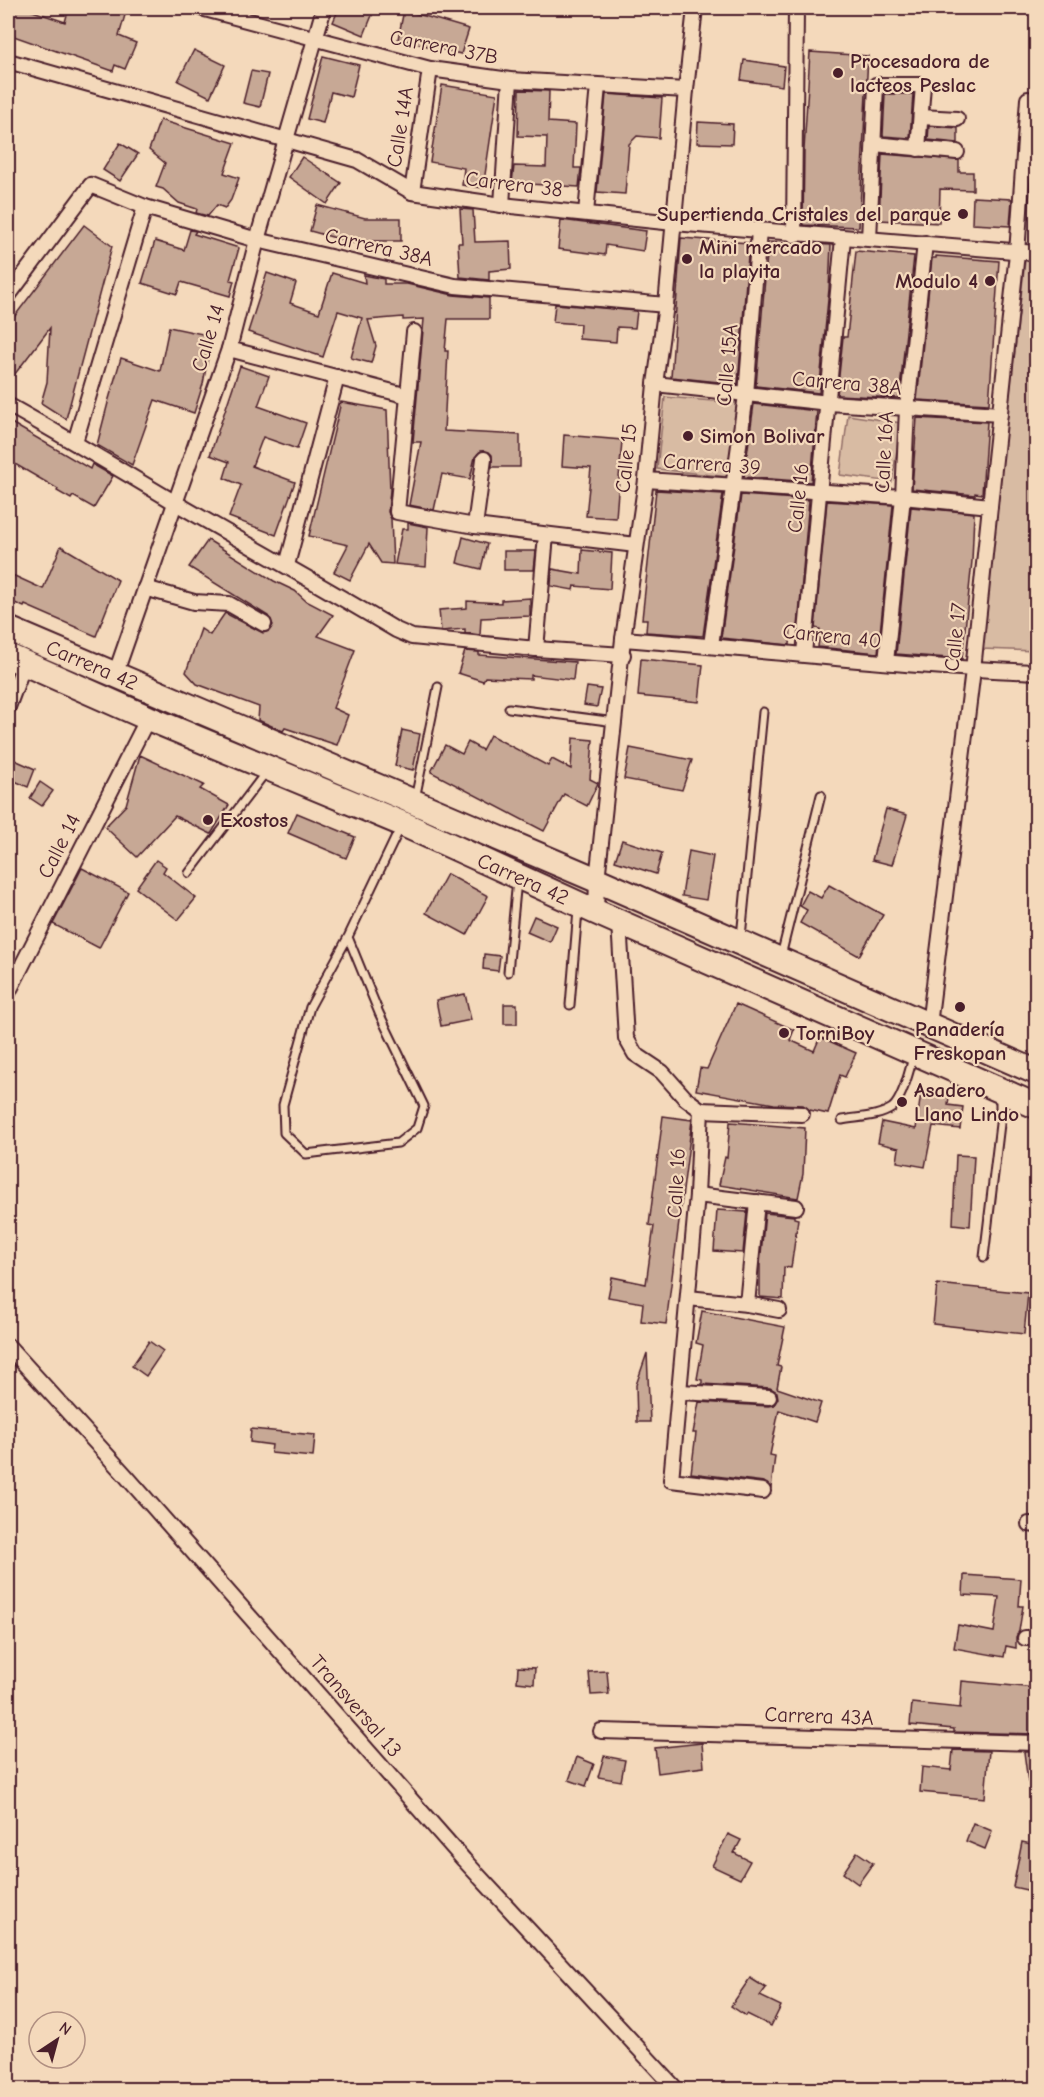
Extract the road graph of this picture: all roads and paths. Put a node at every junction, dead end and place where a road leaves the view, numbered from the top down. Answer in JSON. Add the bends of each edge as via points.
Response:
{"nodes":[{"id":1,"x":201,"y":8,"type":"edge"},
{"id":2,"x":324,"y":8,"type":"edge"},
{"id":3,"x":695,"y":8,"type":"edge"},
{"id":4,"x":796,"y":8,"type":"edge"},
{"id":5,"x":315,"y":39,"type":"junction"},
{"id":6,"x":8,"y":61,"type":"edge"},
{"id":7,"x":430,"y":69,"type":"junction"},
{"id":8,"x":510,"y":80,"type":"junction"},
{"id":9,"x":598,"y":86,"type":"junction"},
{"id":10,"x":686,"y":90,"type":"junction"},
{"id":11,"x":1028,"y":99,"type":"dead end"},
{"id":12,"x":921,"y":117,"type":"junction"},
{"id":13,"x":957,"y":119,"type":"dead end"},
{"id":14,"x":286,"y":138,"type":"junction"},
{"id":15,"x":874,"y":144,"type":"junction"},
{"id":16,"x":918,"y":149,"type":"junction"},
{"id":17,"x":957,"y":152,"type":"dead end"},
{"id":18,"x":411,"y":192,"type":"junction"},
{"id":19,"x":502,"y":205,"type":"junction"},
{"id":20,"x":145,"y":207,"type":"junction"},
{"id":21,"x":586,"y":213,"type":"junction"},
{"id":22,"x":674,"y":223,"type":"junction"},
{"id":23,"x":759,"y":231,"type":"junction"},
{"id":24,"x":794,"y":235,"type":"junction"},
{"id":25,"x":843,"y":238,"type":"junction"},
{"id":26,"x":869,"y":239,"type":"junction"},
{"id":27,"x":257,"y":240,"type":"junction"},
{"id":28,"x":925,"y":243,"type":"junction"},
{"id":29,"x":1017,"y":253,"type":"junction"},
{"id":30,"x":1036,"y":253,"type":"edge"},
{"id":31,"x":8,"y":296,"type":"edge"},
{"id":32,"x":666,"y":305,"type":"junction"},
{"id":33,"x":414,"y":332,"type":"dead end"},
{"id":34,"x":229,"y":349,"type":"junction"},
{"id":35,"x":337,"y":376,"type":"junction"},
{"id":36,"x":655,"y":384,"type":"junction"},
{"id":37,"x":746,"y":395,"type":"junction"},
{"id":38,"x":408,"y":396,"type":"junction"},
{"id":39,"x":829,"y":403,"type":"junction"},
{"id":40,"x":8,"y":405,"type":"edge"},
{"id":41,"x":907,"y":409,"type":"junction"},
{"id":42,"x":1000,"y":414,"type":"junction"},
{"id":43,"x":75,"y":442,"type":"junction"},
{"id":44,"x":484,"y":459,"type":"dead end"},
{"id":45,"x":646,"y":480,"type":"junction"},
{"id":46,"x":733,"y":487,"type":"junction"},
{"id":47,"x":820,"y":492,"type":"junction"},
{"id":48,"x":903,"y":498,"type":"junction"},
{"id":49,"x":175,"y":502,"type":"junction"},
{"id":50,"x":990,"y":506,"type":"junction"},
{"id":51,"x":475,"y":526,"type":"junction"},
{"id":52,"x":546,"y":536,"type":"junction"},
{"id":53,"x":636,"y":545,"type":"junction"},
{"id":54,"x":287,"y":565,"type":"junction"},
{"id":55,"x":146,"y":588,"type":"junction"},
{"id":56,"x":264,"y":624,"type":"dead end"},
{"id":57,"x":8,"y":629,"type":"edge"},
{"id":58,"x":623,"y":639,"type":"junction"},
{"id":59,"x":711,"y":645,"type":"junction"},
{"id":60,"x":536,"y":649,"type":"junction"},
{"id":61,"x":804,"y":654,"type":"junction"},
{"id":62,"x":623,"y":655,"type":"junction"},
{"id":63,"x":16,"y":660,"type":"edge"},
{"id":64,"x":886,"y":662,"type":"junction"},
{"id":65,"x":973,"y":670,"type":"junction"},
{"id":66,"x":1036,"y":672,"type":"edge"},
{"id":67,"x":115,"y":675,"type":"junction"},
{"id":68,"x":438,"y":687,"type":"dead end"},
{"id":69,"x":8,"y":707,"type":"edge"},
{"id":70,"x":509,"y":708,"type":"dead end"},
{"id":71,"x":763,"y":712,"type":"dead end"},
{"id":72,"x":148,"y":718,"type":"junction"},
{"id":73,"x":615,"y":722,"type":"junction"},
{"id":74,"x":268,"y":769,"type":"junction"},
{"id":75,"x":821,"y":795,"type":"dead end"},
{"id":76,"x":415,"y":802,"type":"junction"},
{"id":77,"x":402,"y":824,"type":"junction"},
{"id":78,"x":189,"y":873,"type":"dead end"},
{"id":79,"x":518,"y":877,"type":"junction"},
{"id":80,"x":597,"y":880,"type":"junction"},
{"id":81,"x":587,"y":908,"type":"junction"},
{"id":82,"x":619,"y":922,"type":"junction"},
{"id":83,"x":348,"y":937,"type":"junction"},
{"id":84,"x":740,"y":943,"type":"junction"},
{"id":85,"x":780,"y":960,"type":"junction"},
{"id":86,"x":508,"y":972,"type":"dead end"},
{"id":87,"x":8,"y":993,"type":"edge"},
{"id":88,"x":570,"y":1005,"type":"dead end"},
{"id":89,"x":929,"y":1025,"type":"junction"},
{"id":90,"x":914,"y":1053,"type":"junction"},
{"id":91,"x":1036,"y":1072,"type":"edge"},
{"id":92,"x":1000,"y":1090,"type":"junction"},
{"id":93,"x":1036,"y":1106,"type":"edge"},
{"id":94,"x":701,"y":1110,"type":"junction"},
{"id":95,"x":802,"y":1114,"type":"dead end"},
{"id":96,"x":842,"y":1120,"type":"dead end"},
{"id":97,"x":698,"y":1196,"type":"junction"},
{"id":98,"x":757,"y":1202,"type":"junction"},
{"id":99,"x":796,"y":1207,"type":"dead end"},
{"id":100,"x":984,"y":1257,"type":"dead end"},
{"id":101,"x":688,"y":1298,"type":"junction"},
{"id":102,"x":747,"y":1304,"type":"junction"},
{"id":103,"x":779,"y":1310,"type":"dead end"},
{"id":104,"x":8,"y":1347,"type":"edge"},
{"id":105,"x":680,"y":1392,"type":"junction"},
{"id":106,"x":769,"y":1397,"type":"dead end"},
{"id":107,"x":763,"y":1491,"type":"dead end"},
{"id":108,"x":601,"y":1731,"type":"dead end"},
{"id":109,"x":1036,"y":1743,"type":"edge"},
{"id":110,"x":677,"y":2090,"type":"edge"}],
"edges":[{"from":1,"to":5,"type":"street","name":"Carrera 37B"},
{"from":2,"to":5,"type":"street","name":"Calle 14"},
{"from":3,"to":10,"type":"street","name":"Calle 15"},
{"from":4,"to":24,"type":"street"},
{"from":5,"to":7,"type":"street","name":"Carrera 37B"},
{"from":5,"to":14,"type":"street","name":"Calle 14"},
{"from":6,"to":14,"type":"street","name":"Carrera 38"},
{"from":7,"to":8,"type":"street","name":"Carrera 37B"},
{"from":7,"to":18,"type":"street","name":"Calle 14A"},
{"from":8,"to":9,"type":"street","name":"Carrera 37B"},
{"from":8,"to":19,"type":"street"},
{"from":9,"to":10,"type":"street","name":"Carrera 37B"},
{"from":9,"to":21,"type":"street"},
{"from":10,"to":22,"type":"street","name":"Calle 15"},
{"from":11,"to":29,"type":"street","name":"Calle 17"},
{"from":12,"to":13,"type":"street"},
{"from":12,"to":15,"type":"street","via":[[923,85],[876,86]]},
{"from":12,"to":16,"type":"street"},
{"from":14,"to":18,"type":"street","name":"Carrera 38","via":[[357,160]]},
{"from":14,"to":27,"type":"street","name":"Calle 14"},
{"from":15,"to":16,"type":"street"},
{"from":15,"to":26,"type":"street"},
{"from":16,"to":17,"type":"street"},
{"from":18,"to":19,"type":"street","name":"Carrera 38"},
{"from":19,"to":21,"type":"street","name":"Carrera 38"},
{"from":20,"to":27,"type":"street","name":"Carrera 38A"},
{"from":20,"to":31,"type":"street","name":"Carrera 38A","via":[[91,185]]},
{"from":20,"to":43,"type":"street"},
{"from":21,"to":22,"type":"street","name":"Carrera 38"},
{"from":22,"to":23,"type":"street","name":"Carrera 38"},
{"from":22,"to":32,"type":"street","name":"Calle 15"},
{"from":23,"to":24,"type":"street","name":"Carrera 38"},
{"from":23,"to":37,"type":"street","name":"Calle 15A"},
{"from":24,"to":25,"type":"street","name":"Carrera 38"},
{"from":25,"to":26,"type":"street","name":"Carrera 38"},
{"from":25,"to":39,"type":"street","name":"Calle 16"},
{"from":26,"to":28,"type":"street","name":"Carrera 38"},
{"from":27,"to":32,"type":"street","name":"Carrera 38A","via":[[455,286]]},
{"from":27,"to":34,"type":"street","name":"Calle 14"},
{"from":28,"to":29,"type":"street","name":"Carrera 38"},
{"from":28,"to":41,"type":"street","name":"Calle 16A"},
{"from":29,"to":30,"type":"street","name":"Carrera 38"},
{"from":29,"to":42,"type":"street","name":"Calle 17"},
{"from":32,"to":36,"type":"street","name":"Calle 15"},
{"from":33,"to":38,"type":"street"},
{"from":34,"to":35,"type":"street"},
{"from":34,"to":49,"type":"street","name":"Calle 14"},
{"from":35,"to":38,"type":"street"},
{"from":35,"to":54,"type":"street"},
{"from":36,"to":37,"type":"street","name":"Carrera 38A"},
{"from":36,"to":45,"type":"street","name":"Calle 15"},
{"from":37,"to":39,"type":"street","name":"Carrera 38A"},
{"from":37,"to":46,"type":"street","name":"Calle 15A"},
{"from":38,"to":51,"type":"street","via":[[398,512]]},
{"from":39,"to":41,"type":"street","name":"Carrera 38A"},
{"from":39,"to":47,"type":"street","name":"Calle 16"},
{"from":40,"to":43,"type":"street"},
{"from":41,"to":42,"type":"street","name":"Carrera 38A"},
{"from":41,"to":48,"type":"street","name":"Calle 16A"},
{"from":42,"to":50,"type":"street","name":"Calle 17"},
{"from":43,"to":49,"type":"street"},
{"from":44,"to":51,"type":"street"},
{"from":45,"to":46,"type":"street","name":"Carrera 39"},
{"from":45,"to":53,"type":"street","name":"Calle 15"},
{"from":46,"to":47,"type":"street","name":"Carrera 39"},
{"from":46,"to":59,"type":"street","name":"Calle 15A"},
{"from":47,"to":48,"type":"street","name":"Carrera 39"},
{"from":47,"to":61,"type":"street","name":"Calle 16"},
{"from":48,"to":50,"type":"street","name":"Carrera 39"},
{"from":48,"to":64,"type":"street","name":"Calle 16A"},
{"from":49,"to":54,"type":"street"},
{"from":49,"to":55,"type":"street","name":"Calle 14"},
{"from":50,"to":65,"type":"street","name":"Calle 17"},
{"from":51,"to":52,"type":"street"},
{"from":52,"to":53,"type":"street"},
{"from":52,"to":60,"type":"street"},
{"from":53,"to":58,"type":"street","name":"Calle 15"},
{"from":54,"to":60,"type":"street","via":[[412,637]]},
{"from":55,"to":56,"type":"street","via":[[194,602],[229,604]]},
{"from":55,"to":67,"type":"street","name":"Calle 14"},
{"from":57,"to":67,"type":"highway","name":"Carrera 42"},
{"from":58,"to":59,"type":"street","name":"Carrera 40"},
{"from":58,"to":62,"type":"street","name":"Calle 15"},
{"from":59,"to":61,"type":"street","name":"Carrera 40"},
{"from":60,"to":62,"type":"street"},
{"from":61,"to":64,"type":"street","name":"Carrera 40"},
{"from":62,"to":73,"type":"street","name":"Calle 15"},
{"from":63,"to":69,"type":"street"},
{"from":63,"to":72,"type":"highway","name":"Carrera 42"},
{"from":64,"to":65,"type":"street","name":"Carrera 40"},
{"from":65,"to":66,"type":"street","name":"Carrera 40"},
{"from":65,"to":89,"type":"street","name":"Calle 17"},
{"from":67,"to":76,"type":"highway","name":"Carrera 42"},
{"from":68,"to":76,"type":"lane"},
{"from":70,"to":73,"type":"lane"},
{"from":71,"to":84,"type":"lane"},
{"from":72,"to":74,"type":"highway","name":"Carrera 42"},
{"from":72,"to":87,"type":"street","name":"Calle 14"},
{"from":73,"to":80,"type":"street","name":"Calle 15"},
{"from":74,"to":77,"type":"highway","name":"Carrera 42"},
{"from":74,"to":78,"type":"lane"},
{"from":75,"to":85,"type":"lane"},
{"from":76,"to":80,"type":"highway","name":"Carrera 42"},
{"from":77,"to":79,"type":"highway","name":"Carrera 42"},
{"from":77,"to":83,"type":"lane"},
{"from":79,"to":81,"type":"highway","name":"Carrera 42"},
{"from":79,"to":86,"type":"lane"},
{"from":80,"to":81,"type":"street","name":"Calle 15"},
{"from":80,"to":84,"type":"highway","name":"Carrera 42"},
{"from":81,"to":82,"type":"highway","name":"Carrera 42"},
{"from":81,"to":88,"type":"lane"},
{"from":82,"to":90,"type":"highway","name":"Carrera 42"},
{"from":82,"to":94,"type":"street","via":[[626,1038],[635,1054],[662,1072]]},
{"from":83,"to":83,"type":"lane","via":[[379,1014],[424,1106],[417,1128],[398,1143],[306,1154],[284,1133],[283,1105],[310,1007]]},
{"from":84,"to":85,"type":"highway","name":"Carrera 42"},
{"from":85,"to":89,"type":"highway","name":"Carrera 42"},
{"from":89,"to":91,"type":"highway","name":"Carrera 42"},
{"from":90,"to":92,"type":"highway","name":"Carrera 42"},
{"from":90,"to":96,"type":"lane","via":[[908,1078],[894,1107]]},
{"from":92,"to":93,"type":"highway","name":"Carrera 42"},
{"from":92,"to":100,"type":"lane","via":[[1000,1124]]},
{"from":94,"to":95,"type":"street"},
{"from":94,"to":97,"type":"street","name":"Calle 16"},
{"from":97,"to":98,"type":"street"},
{"from":97,"to":101,"type":"street","name":"Calle 16"},
{"from":98,"to":99,"type":"street"},
{"from":98,"to":102,"type":"street"},
{"from":101,"to":102,"type":"street"},
{"from":101,"to":105,"type":"street","name":"Calle 16"},
{"from":102,"to":103,"type":"street"},
{"from":104,"to":110,"type":"street","name":"Transversal 13","via":[[464,1860]]},
{"from":105,"to":106,"type":"street"},
{"from":105,"to":107,"type":"street","name":"Calle 16","via":[[671,1480]]},
{"from":108,"to":109,"type":"street","name":"Carrera 43A"}]}
